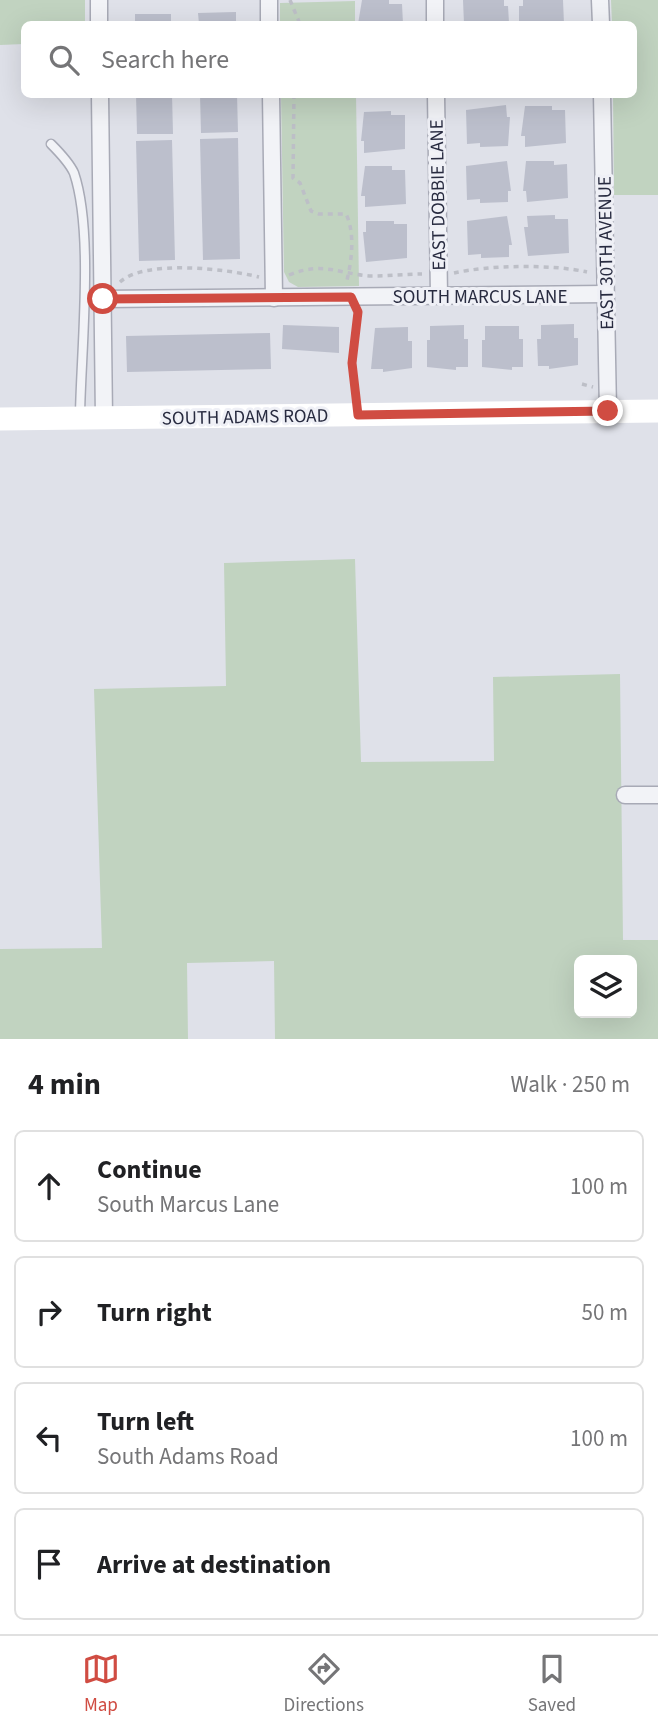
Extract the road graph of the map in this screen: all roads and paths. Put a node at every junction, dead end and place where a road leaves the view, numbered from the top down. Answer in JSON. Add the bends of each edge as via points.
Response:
{"nodes":[{"id":1,"x":99,"y":0,"type":"edge"},
{"id":2,"x":269,"y":0,"type":"edge"},
{"id":3,"x":290,"y":0,"type":"edge"},
{"id":4,"x":435,"y":0,"type":"edge"},
{"id":5,"x":600,"y":0,"type":"edge"},
{"id":6,"x":99,"y":21,"type":"edge"},
{"id":7,"x":270,"y":21,"type":"edge"},
{"id":8,"x":299,"y":21,"type":"edge"},
{"id":9,"x":435,"y":21,"type":"edge"},
{"id":10,"x":601,"y":21,"type":"edge"},
{"id":11,"x":100,"y":98,"type":"edge"},
{"id":12,"x":271,"y":98,"type":"edge"},
{"id":13,"x":294,"y":98,"type":"edge"},
{"id":14,"x":436,"y":98,"type":"edge"},
{"id":15,"x":602,"y":98,"type":"edge"},
{"id":16,"x":51,"y":144,"type":"dead end"},
{"id":17,"x":349,"y":271,"type":"junction"},
{"id":18,"x":587,"y":272,"type":"dead end"},
{"id":19,"x":438,"y":276,"type":"junction"},
{"id":20,"x":119,"y":283,"type":"dead end"},
{"id":21,"x":274,"y":290,"type":"junction"},
{"id":22,"x":606,"y":294,"type":"junction"},
{"id":23,"x":439,"y":296,"type":"junction"},
{"id":24,"x":351,"y":297,"type":"junction"},
{"id":25,"x":103,"y":299,"type":"junction"},
{"id":26,"x":608,"y":411,"type":"junction"},
{"id":27,"x":658,"y":411,"type":"edge"},
{"id":28,"x":358,"y":415,"type":"junction"},
{"id":29,"x":80,"y":418,"type":"junction"},
{"id":30,"x":104,"y":418,"type":"junction"},
{"id":31,"x":0,"y":419,"type":"edge"},
{"id":32,"x":625,"y":795,"type":"dead end"},
{"id":33,"x":658,"y":795,"type":"edge"}],
"edges":[{"from":1,"to":6,"type":"street"},
{"from":2,"to":7,"type":"street"},
{"from":3,"to":8,"type":"path"},
{"from":4,"to":9,"type":"street"},
{"from":5,"to":10,"type":"street"},
{"from":11,"to":25,"type":"street"},
{"from":12,"to":21,"type":"street"},
{"from":13,"to":17,"type":"path","via":[[293,178],[300,183],[312,211],[346,214]]},
{"from":14,"to":19,"type":"street","name":"EAST DOBBIE LANE"},
{"from":15,"to":22,"type":"street","name":"EAST 30TH AVENUE"},
{"from":16,"to":29,"type":"lane","via":[[73,170],[82,201]]},
{"from":17,"to":19,"type":"path","via":[[370,276]]},
{"from":17,"to":21,"type":"path","via":[[304,269]]},
{"from":17,"to":24,"type":"path","via":[[346,284]]},
{"from":18,"to":19,"type":"path","via":[[524,268]]},
{"from":19,"to":23,"type":"street","name":"EAST DOBBIE LANE"},
{"from":20,"to":21,"type":"path","via":[[128,274],[145,269],[235,271]]},
{"from":21,"to":24,"type":"street","name":"SOUTH MARCUS LANE"},
{"from":21,"to":25,"type":"street","name":"SOUTH MARCUS LANE"},
{"from":22,"to":23,"type":"street","name":"SOUTH MARCUS LANE"},
{"from":22,"to":26,"type":"street","name":"EAST 30TH AVENUE"},
{"from":23,"to":24,"type":"street","name":"SOUTH MARCUS LANE"},
{"from":24,"to":28,"type":"path","via":[[358,312],[352,363]]},
{"from":25,"to":30,"type":"street"},
{"from":26,"to":27,"type":"street","name":"SOUTH ADAMS ROAD"},
{"from":26,"to":28,"type":"street","name":"SOUTH ADAMS ROAD"},
{"from":28,"to":30,"type":"street","name":"SOUTH ADAMS ROAD"},
{"from":29,"to":30,"type":"street","name":"SOUTH ADAMS ROAD"},
{"from":29,"to":31,"type":"street","name":"SOUTH ADAMS ROAD"},
{"from":32,"to":33,"type":"street"}]}
